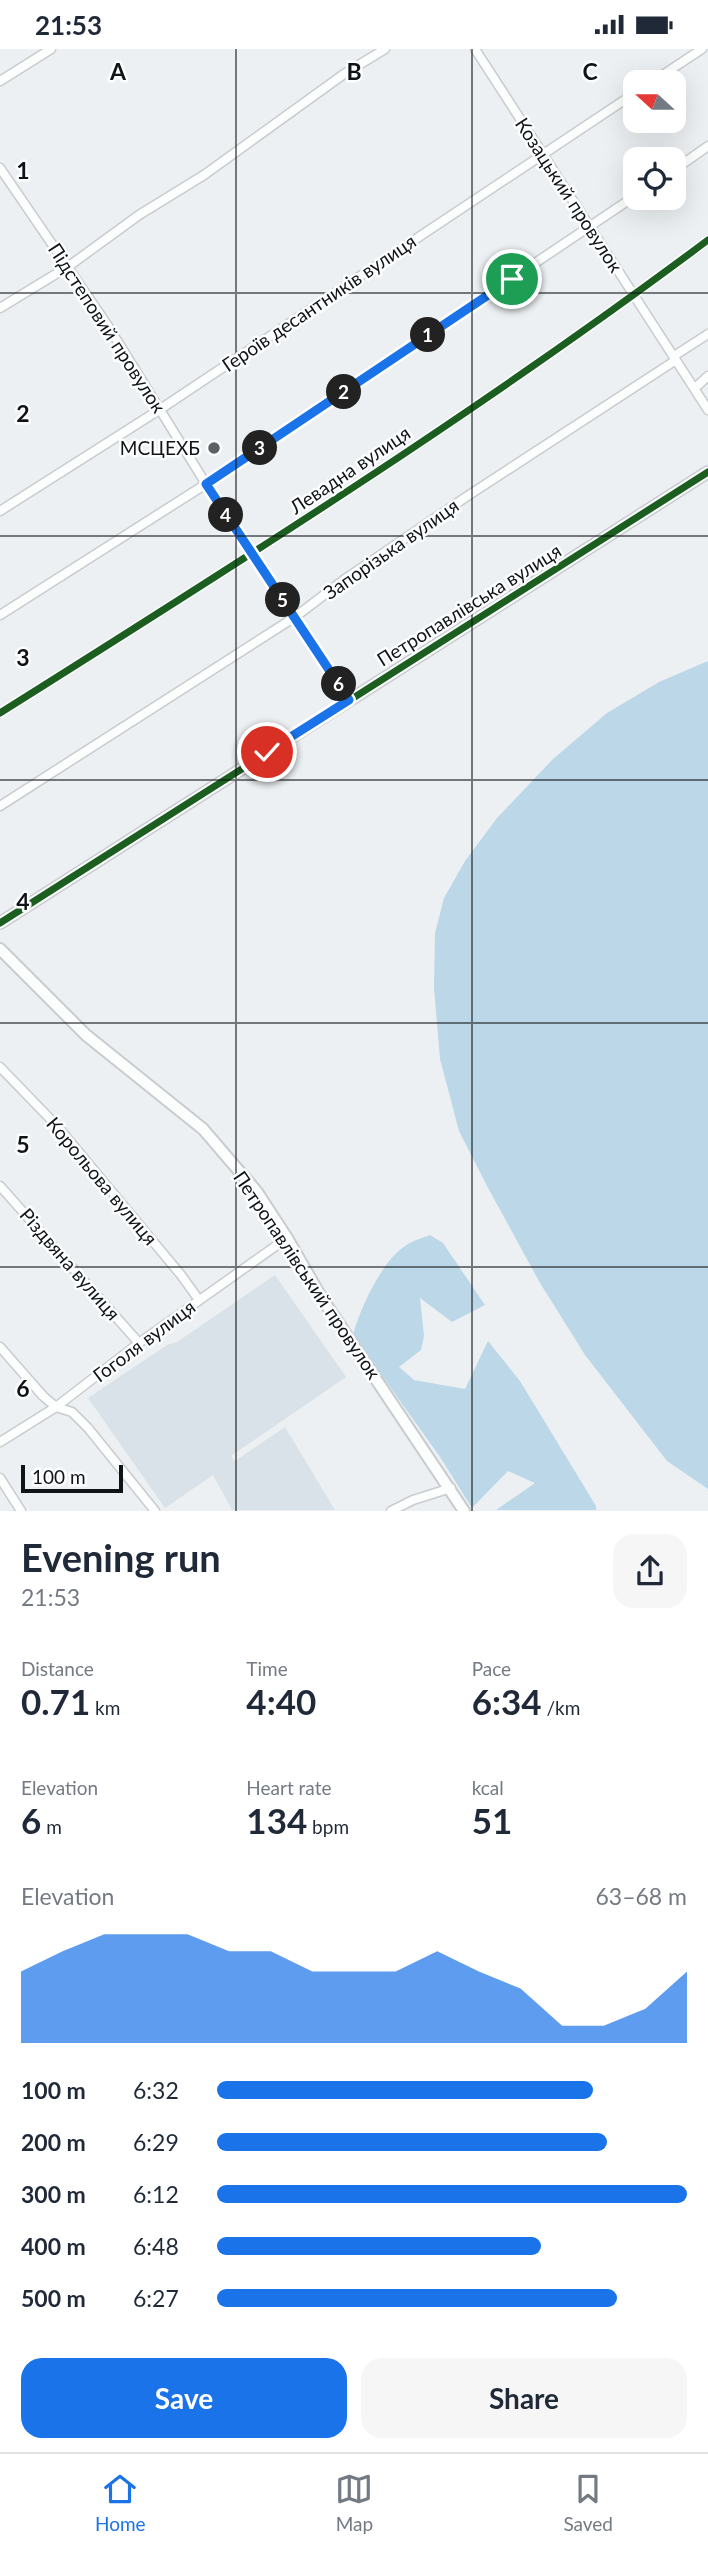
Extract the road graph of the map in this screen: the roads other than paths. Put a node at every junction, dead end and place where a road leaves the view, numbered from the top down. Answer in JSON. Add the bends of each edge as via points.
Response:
{"nodes":[{"id":1,"x":51,"y":49,"type":"edge"},
{"id":2,"x":385,"y":49,"type":"edge"},
{"id":3,"x":475,"y":49,"type":"edge"},
{"id":4,"x":702,"y":49,"type":"edge"},
{"id":5,"x":670,"y":70,"type":"edge"},
{"id":6,"x":0,"y":81,"type":"edge"},
{"id":7,"x":623,"y":101,"type":"edge"},
{"id":8,"x":708,"y":146,"type":"edge"},
{"id":9,"x":542,"y":154,"type":"junction"},
{"id":10,"x":686,"y":162,"type":"edge"},
{"id":11,"x":0,"y":168,"type":"edge"},
{"id":12,"x":623,"y":204,"type":"edge"},
{"id":13,"x":589,"y":227,"type":"junction"},
{"id":14,"x":708,"y":240,"type":"edge"},
{"id":15,"x":69,"y":266,"type":"junction"},
{"id":16,"x":634,"y":296,"type":"junction"},
{"id":17,"x":0,"y":308,"type":"edge"},
{"id":18,"x":708,"y":334,"type":"edge"},
{"id":19,"x":675,"y":358,"type":"junction"},
{"id":20,"x":708,"y":376,"type":"edge"},
{"id":21,"x":695,"y":388,"type":"junction"},
{"id":22,"x":159,"y":409,"type":"junction"},
{"id":23,"x":708,"y":410,"type":"edge"},
{"id":24,"x":708,"y":473,"type":"edge"},
{"id":25,"x":206,"y":484,"type":"junction"},
{"id":26,"x":0,"y":511,"type":"edge"},
{"id":27,"x":252,"y":555,"type":"junction"},
{"id":28,"x":0,"y":615,"type":"edge"},
{"id":29,"x":295,"y":617,"type":"junction"},
{"id":30,"x":349,"y":700,"type":"junction"},
{"id":31,"x":0,"y":713,"type":"edge"},
{"id":32,"x":0,"y":806,"type":"edge"},
{"id":33,"x":0,"y":923,"type":"edge"},
{"id":34,"x":0,"y":950,"type":"edge"},
{"id":35,"x":0,"y":1067,"type":"edge"},
{"id":36,"x":0,"y":1186,"type":"edge"},
{"id":37,"x":287,"y":1238,"type":"junction"},
{"id":38,"x":199,"y":1300,"type":"junction"},
{"id":39,"x":139,"y":1343,"type":"junction"},
{"id":40,"x":0,"y":1347,"type":"edge"},
{"id":41,"x":56,"y":1407,"type":"junction"},
{"id":42,"x":0,"y":1442,"type":"edge"},
{"id":43,"x":0,"y":1478,"type":"edge"},
{"id":44,"x":451,"y":1488,"type":"junction"},
{"id":45,"x":21,"y":1510,"type":"edge"},
{"id":46,"x":155,"y":1510,"type":"edge"},
{"id":47,"x":391,"y":1510,"type":"edge"},
{"id":48,"x":464,"y":1510,"type":"edge"}],
"edges":[{"from":1,"to":6,"type":"street"},
{"from":2,"to":15,"type":"street"},
{"from":3,"to":9,"type":"street","name":"Козацький провулок"},
{"from":4,"to":5,"type":"street"},
{"from":7,"to":9,"type":"street","name":"Героїв десантників вулиця"},
{"from":8,"to":10,"type":"street"},
{"from":9,"to":13,"type":"street","name":"Козацький провулок"},
{"from":9,"to":22,"type":"street","name":"Героїв десантників вулиця"},
{"from":11,"to":15,"type":"street","name":"Підстеповий провулок"},
{"from":12,"to":13,"type":"street"},
{"from":13,"to":16,"type":"street","name":"Козацький провулок"},
{"from":13,"to":25,"type":"street"},
{"from":14,"to":16,"type":"street","name":"Левадна вулиця"},
{"from":15,"to":17,"type":"street"},
{"from":15,"to":22,"type":"street","name":"Підстеповий провулок"},
{"from":16,"to":19,"type":"street","name":"Козацький провулок"},
{"from":16,"to":27,"type":"street","name":"Левадна вулиця"},
{"from":18,"to":19,"type":"street","name":"Запорізька вулиця"},
{"from":19,"to":21,"type":"street","name":"Козацький провулок"},
{"from":19,"to":29,"type":"street","name":"Запорізька вулиця"},
{"from":20,"to":21,"type":"street"},
{"from":21,"to":23,"type":"street","name":"Козацький провулок"},
{"from":22,"to":25,"type":"street","name":"Підстеповий провулок"},
{"from":22,"to":26,"type":"street","name":"Героїв десантників вулиця"},
{"from":24,"to":30,"type":"street","name":"Петропавлівська вулиця"},
{"from":25,"to":27,"type":"street","name":"Підстеповий провулок"},
{"from":25,"to":28,"type":"street"},
{"from":27,"to":29,"type":"street","name":"Підстеповий провулок"},
{"from":27,"to":31,"type":"street","name":"Левадна вулиця"},
{"from":29,"to":30,"type":"street","name":"Підстеповий провулок"},
{"from":29,"to":32,"type":"street","name":"Запорізька вулиця"},
{"from":30,"to":33,"type":"street","name":"Петропавлівська вулиця"},
{"from":34,"to":37,"type":"street","name":"Петропавлівський провулок","via":[[86,1035],[203,1129],[257,1192]]},
{"from":35,"to":38,"type":"street","name":"Корольова вулиця","via":[[58,1127]]},
{"from":36,"to":39,"type":"street","name":"Різдвяна вулиця"},
{"from":37,"to":38,"type":"street","name":"Гоголя вулиця"},
{"from":37,"to":44,"type":"street","name":"Петропавлівський провулок","via":[[321,1297]]},
{"from":38,"to":39,"type":"street","name":"Гоголя вулиця"},
{"from":39,"to":41,"type":"street","name":"Гоголя вулиця"},
{"from":40,"to":41,"type":"street"},
{"from":41,"to":42,"type":"street","name":"Гоголя вулиця"},
{"from":41,"to":46,"type":"street","via":[[72,1412],[88,1428]]},
{"from":43,"to":45,"type":"street"},
{"from":44,"to":47,"type":"street"},
{"from":44,"to":48,"type":"street","name":"Петропавлівський провулок"}]}
